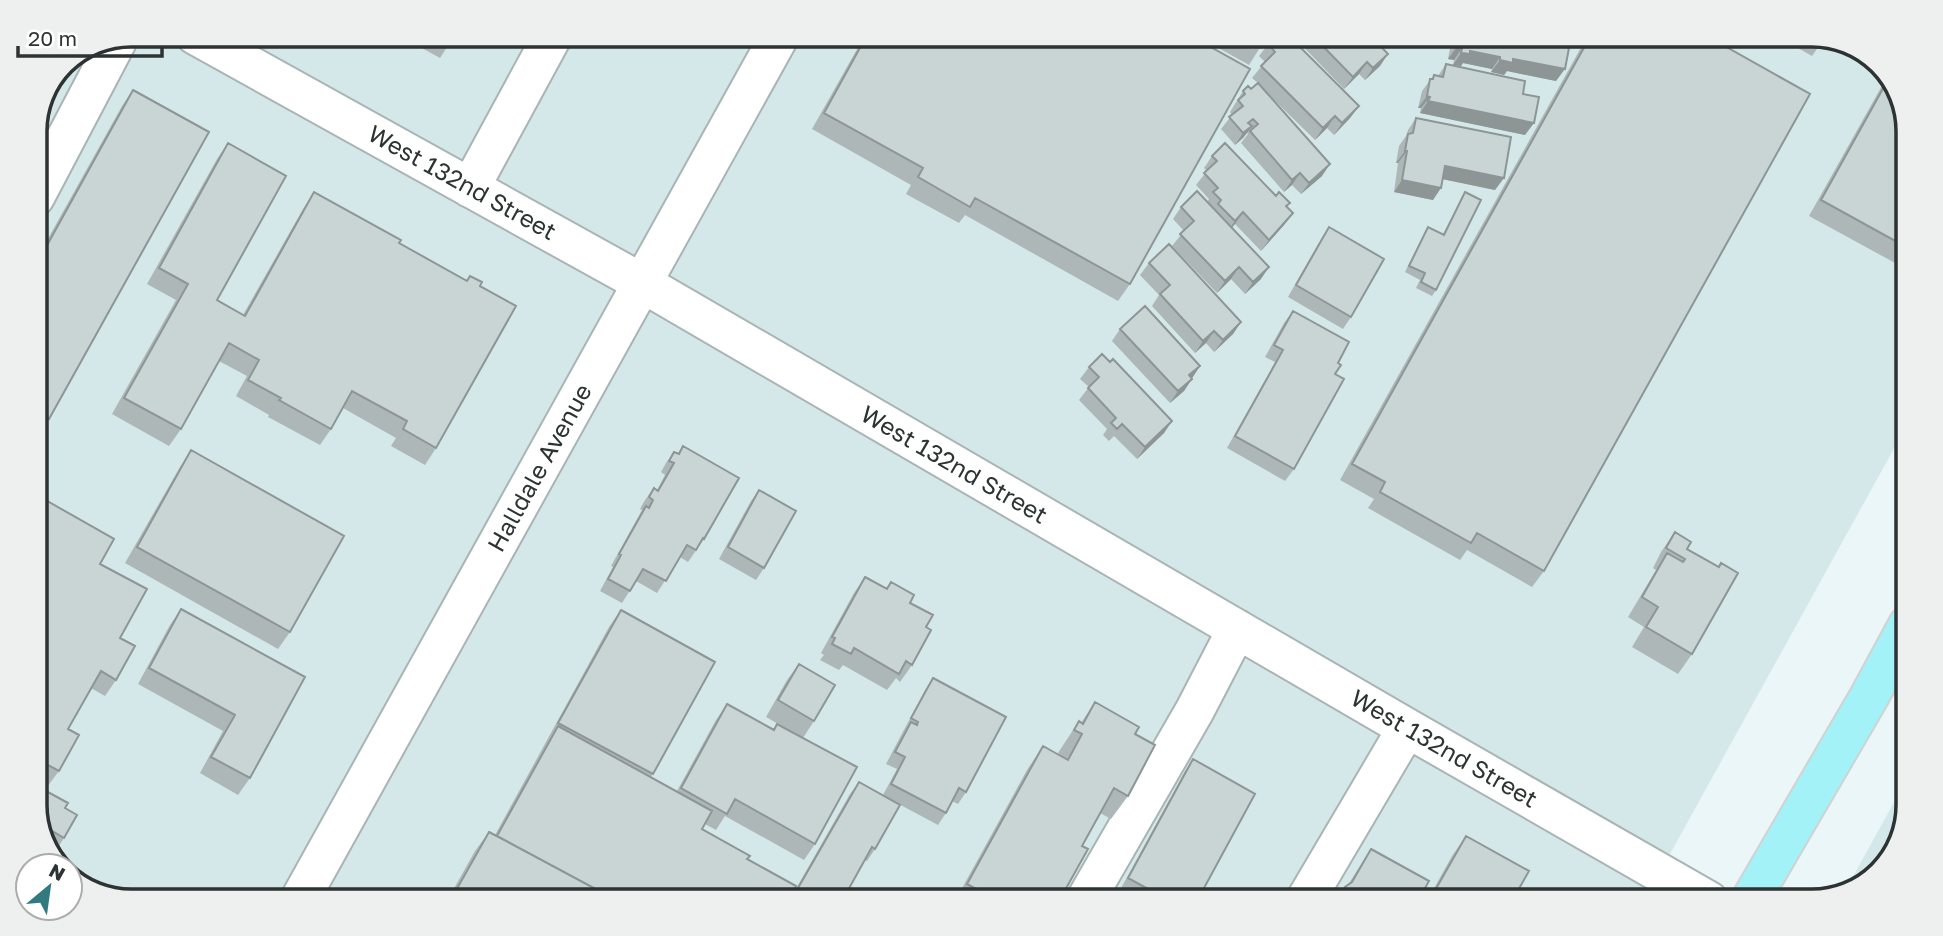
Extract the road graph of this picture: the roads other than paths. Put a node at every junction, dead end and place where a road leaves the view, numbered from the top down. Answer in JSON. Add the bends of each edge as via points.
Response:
{"nodes":[{"id":1,"x":217,"y":47,"type":"edge"},
{"id":2,"x":546,"y":47,"type":"edge"},
{"id":3,"x":773,"y":47,"type":"edge"},
{"id":4,"x":112,"y":50,"type":"edge"},
{"id":5,"x":47,"y":174,"type":"edge"},
{"id":6,"x":470,"y":188,"type":"junction"},
{"id":7,"x":642,"y":283,"type":"junction"},
{"id":8,"x":1237,"y":629,"type":"junction"},
{"id":9,"x":1896,"y":647,"type":"edge"},
{"id":10,"x":1407,"y":728,"type":"junction"},
{"id":11,"x":306,"y":889,"type":"edge"},
{"id":12,"x":1092,"y":889,"type":"edge"},
{"id":13,"x":1312,"y":889,"type":"edge"},
{"id":14,"x":1688,"y":889,"type":"edge"},
{"id":15,"x":1757,"y":889,"type":"edge"}],
"edges":[{"from":1,"to":6,"type":"street","name":"West 132nd Street"},
{"from":2,"to":6,"type":"street"},
{"from":3,"to":7,"type":"street","name":"Halldale Avenue"},
{"from":4,"to":5,"type":"street"},
{"from":6,"to":7,"type":"street","name":"West 132nd Street"},
{"from":7,"to":8,"type":"street","name":"West 132nd Street"},
{"from":7,"to":11,"type":"street","name":"Halldale Avenue"},
{"from":8,"to":10,"type":"street","name":"West 132nd Street"},
{"from":8,"to":12,"type":"street"},
{"from":9,"to":15,"type":"main road"},
{"from":10,"to":13,"type":"street"},
{"from":10,"to":14,"type":"street","name":"West 132nd Street"}]}
